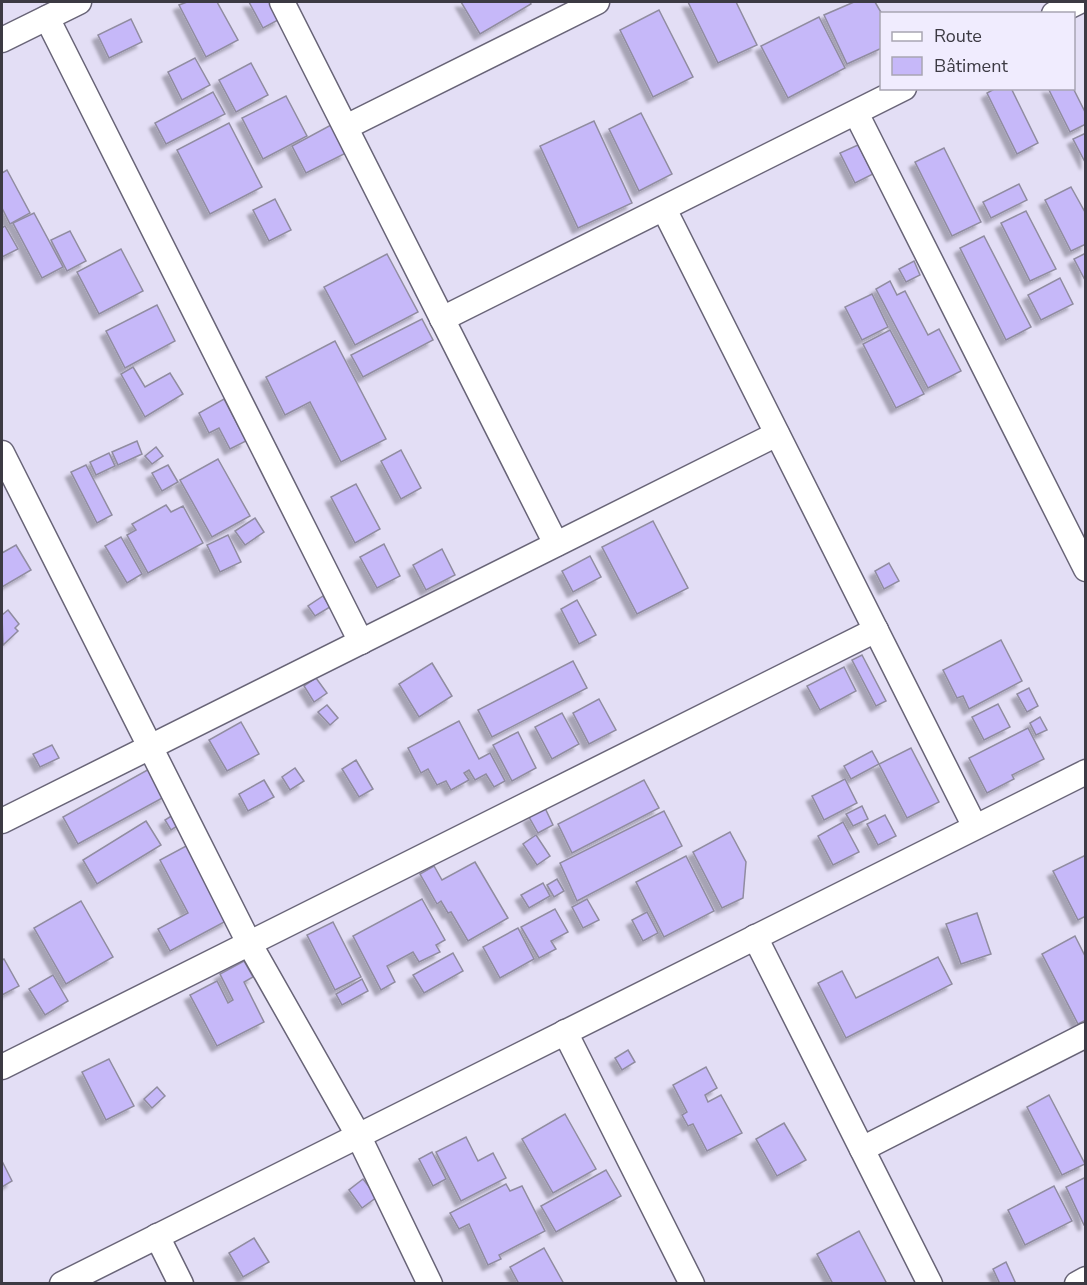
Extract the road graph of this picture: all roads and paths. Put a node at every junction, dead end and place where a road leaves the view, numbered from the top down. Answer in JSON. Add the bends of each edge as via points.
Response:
{"nodes":[{"id":1,"x":79,"y":2,"type":"edge"},
{"id":2,"x":282,"y":2,"type":"edge"},
{"id":3,"x":597,"y":2,"type":"edge"},
{"id":4,"x":1078,"y":2,"type":"edge"},
{"id":5,"x":1058,"y":12,"type":"edge"},
{"id":6,"x":47,"y":18,"type":"junction"},
{"id":7,"x":2,"y":40,"type":"edge"},
{"id":8,"x":900,"y":90,"type":"edge"},
{"id":9,"x":856,"y":113,"type":"junction"},
{"id":10,"x":346,"y":127,"type":"junction"},
{"id":11,"x":664,"y":208,"type":"junction"},
{"id":12,"x":442,"y":319,"type":"junction"},
{"id":13,"x":777,"y":434,"type":"junction"},
{"id":14,"x":2,"y":453,"type":"edge"},
{"id":15,"x":556,"y":544,"type":"junction"},
{"id":16,"x":1086,"y":569,"type":"edge"},
{"id":17,"x":876,"y":630,"type":"junction"},
{"id":18,"x":361,"y":642,"type":"junction"},
{"id":19,"x":150,"y":747,"type":"junction"},
{"id":20,"x":1086,"y":772,"type":"edge"},
{"id":21,"x":2,"y":821,"type":"edge"},
{"id":22,"x":975,"y":827,"type":"junction"},
{"id":23,"x":755,"y":937,"type":"junction"},
{"id":24,"x":249,"y":943,"type":"junction"},
{"id":25,"x":565,"y":1032,"type":"junction"},
{"id":26,"x":1086,"y":1035,"type":"edge"},
{"id":27,"x":2,"y":1067,"type":"edge"},
{"id":28,"x":358,"y":1135,"type":"junction"},
{"id":29,"x":862,"y":1149,"type":"junction"},
{"id":30,"x":157,"y":1236,"type":"junction"},
{"id":31,"x":1086,"y":1279,"type":"edge"},
{"id":32,"x":62,"y":1284,"type":"edge"},
{"id":33,"x":181,"y":1284,"type":"edge"},
{"id":34,"x":430,"y":1284,"type":"edge"},
{"id":35,"x":692,"y":1284,"type":"edge"},
{"id":36,"x":930,"y":1284,"type":"edge"},
{"id":37,"x":1077,"y":1284,"type":"edge"}],
"edges":[{"from":1,"to":6,"type":"street"},
{"from":2,"to":10,"type":"street"},
{"from":3,"to":10,"type":"street"},
{"from":4,"to":5,"type":"street"},
{"from":6,"to":7,"type":"street"},
{"from":6,"to":18,"type":"street"},
{"from":8,"to":9,"type":"street"},
{"from":9,"to":11,"type":"street"},
{"from":9,"to":16,"type":"street"},
{"from":10,"to":12,"type":"street"},
{"from":11,"to":12,"type":"street"},
{"from":11,"to":13,"type":"street"},
{"from":12,"to":15,"type":"street"},
{"from":13,"to":15,"type":"street"},
{"from":13,"to":17,"type":"street"},
{"from":14,"to":19,"type":"street"},
{"from":15,"to":18,"type":"street"},
{"from":17,"to":22,"type":"street"},
{"from":17,"to":24,"type":"street"},
{"from":18,"to":19,"type":"street"},
{"from":19,"to":21,"type":"street"},
{"from":19,"to":24,"type":"street"},
{"from":20,"to":22,"type":"street"},
{"from":22,"to":23,"type":"street"},
{"from":23,"to":25,"type":"street"},
{"from":23,"to":29,"type":"street"},
{"from":24,"to":27,"type":"street"},
{"from":24,"to":28,"type":"street"},
{"from":25,"to":28,"type":"street"},
{"from":25,"to":35,"type":"street"},
{"from":26,"to":29,"type":"street"},
{"from":28,"to":30,"type":"street"},
{"from":28,"to":34,"type":"street"},
{"from":29,"to":36,"type":"street"},
{"from":30,"to":32,"type":"street"},
{"from":30,"to":33,"type":"street"},
{"from":31,"to":37,"type":"street"}]}
